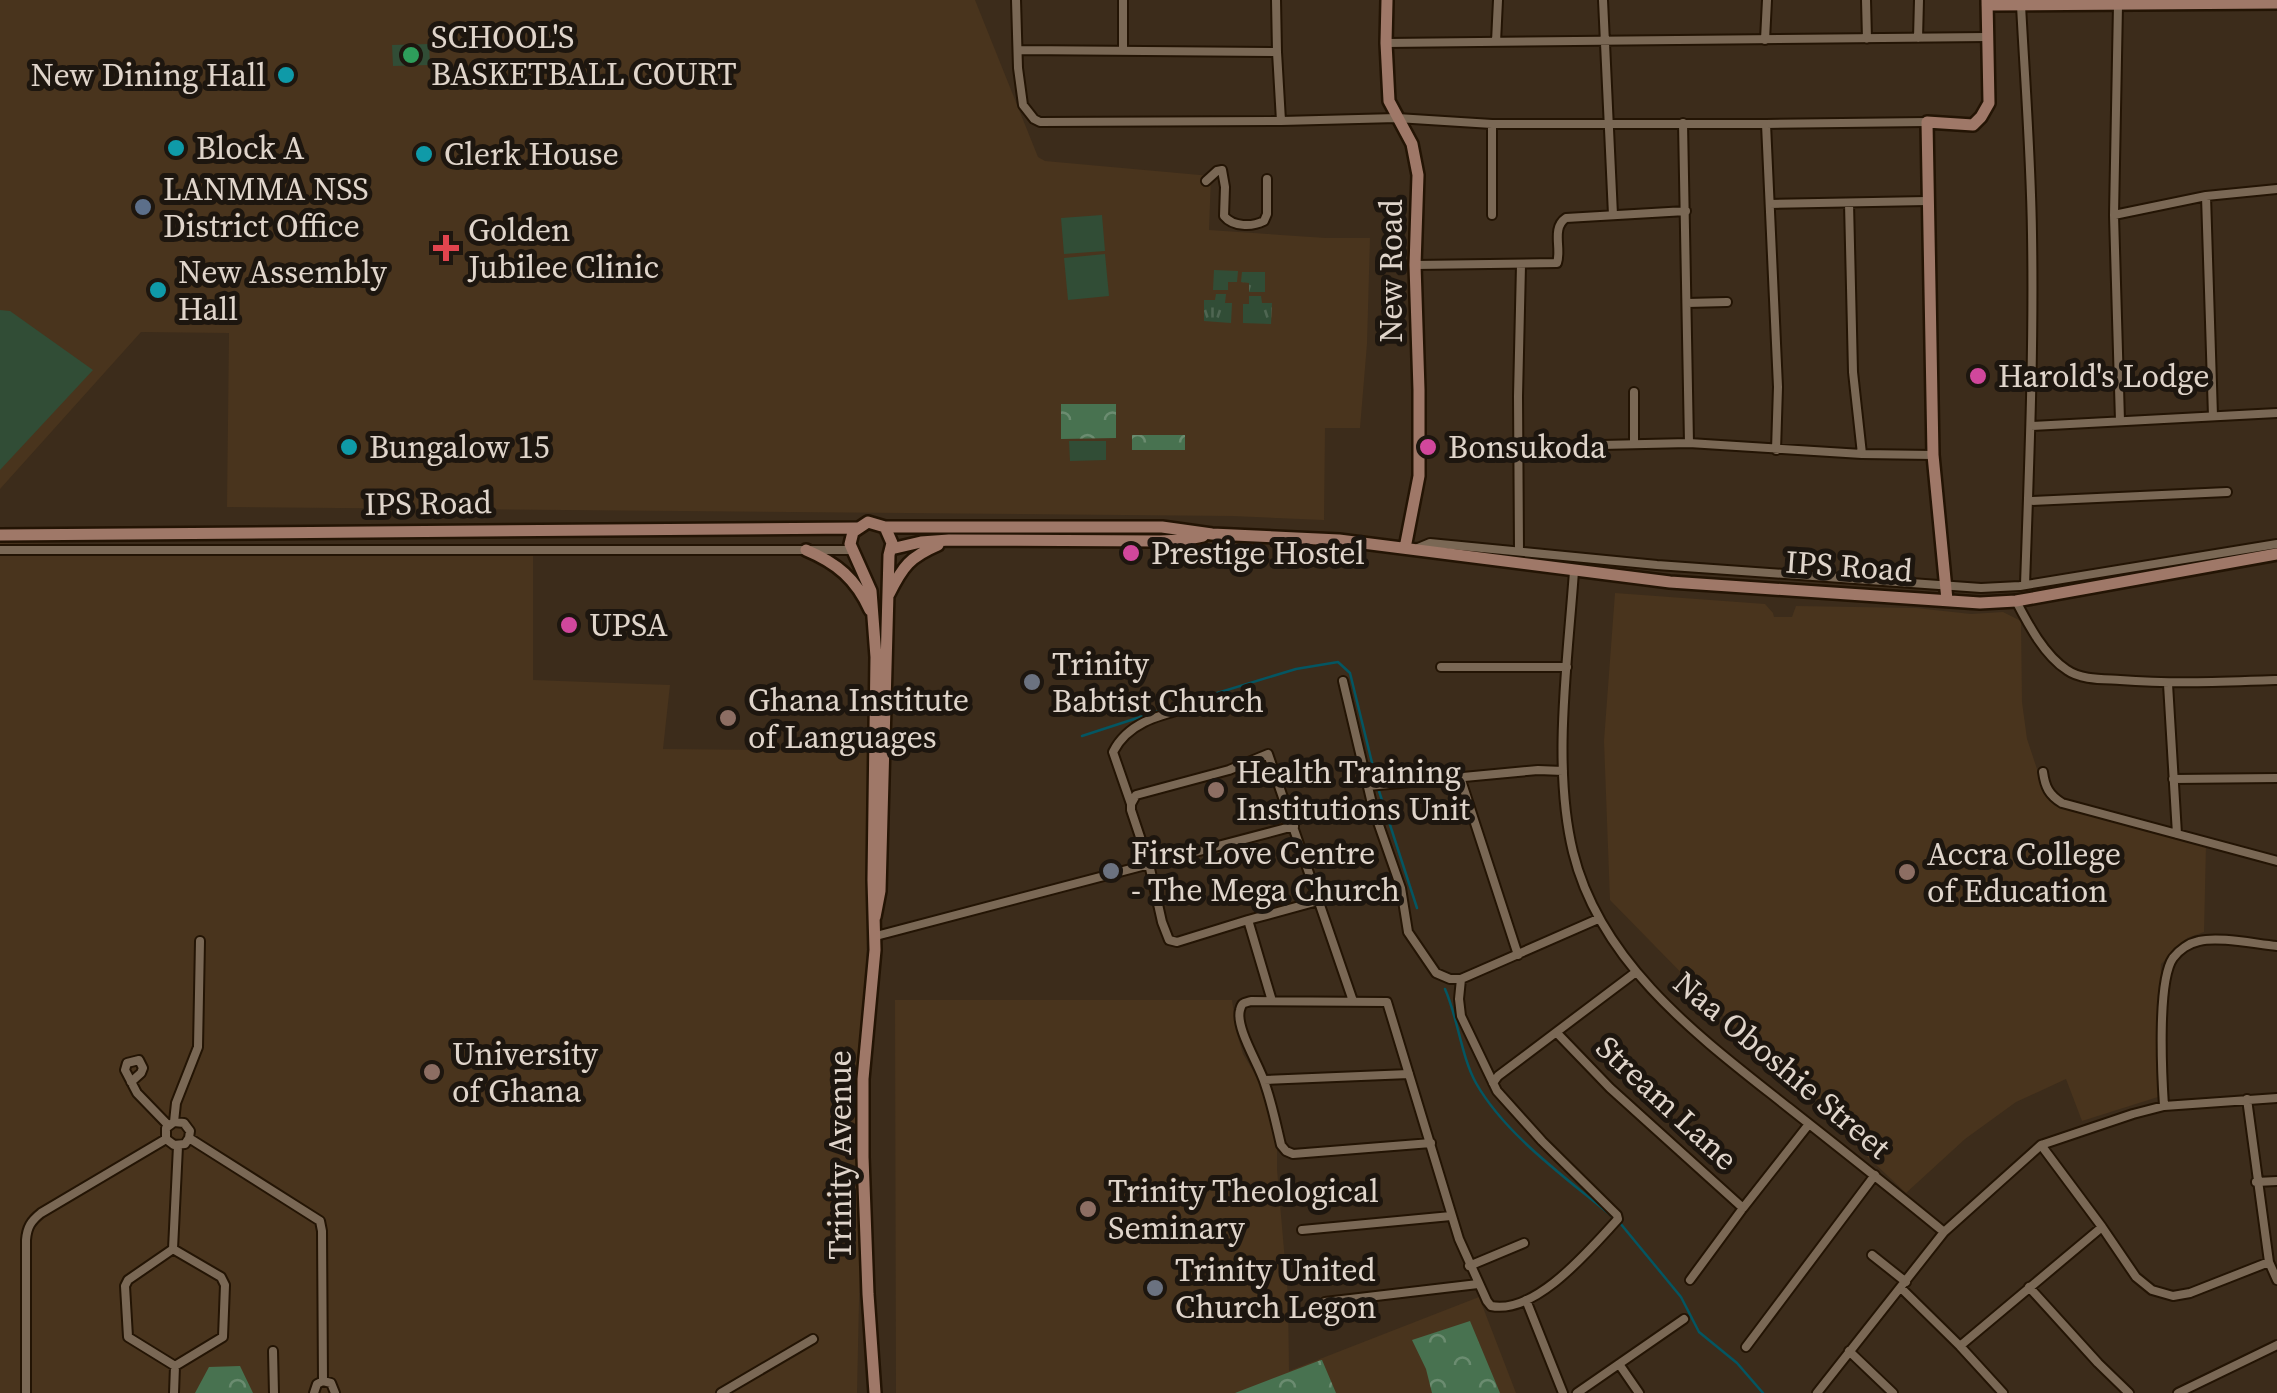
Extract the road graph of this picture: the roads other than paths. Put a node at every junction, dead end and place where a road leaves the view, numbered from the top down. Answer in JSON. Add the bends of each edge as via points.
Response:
{"nodes":[{"id":1,"x":1016,"y":0,"type":"edge"},
{"id":2,"x":1123,"y":0,"type":"edge"},
{"id":3,"x":1276,"y":0,"type":"edge"},
{"id":4,"x":1387,"y":0,"type":"edge"},
{"id":5,"x":1498,"y":0,"type":"edge"},
{"id":6,"x":1603,"y":0,"type":"edge"},
{"id":7,"x":1767,"y":0,"type":"edge"},
{"id":8,"x":1866,"y":0,"type":"edge"},
{"id":9,"x":1919,"y":0,"type":"edge"},
{"id":10,"x":1987,"y":2,"type":"edge"},
{"id":11,"x":2091,"y":2,"type":"edge"},
{"id":12,"x":2243,"y":2,"type":"edge"},
{"id":13,"x":2277,"y":3,"type":"edge"},
{"id":14,"x":2021,"y":5,"type":"junction"},
{"id":15,"x":2118,"y":5,"type":"junction"},
{"id":16,"x":1987,"y":37,"type":"junction"},
{"id":17,"x":1918,"y":38,"type":"junction"},
{"id":18,"x":1867,"y":39,"type":"junction"},
{"id":19,"x":1766,"y":40,"type":"junction"},
{"id":20,"x":1603,"y":41,"type":"junction"},
{"id":21,"x":1496,"y":42,"type":"junction"},
{"id":22,"x":1386,"y":43,"type":"junction"},
{"id":23,"x":1018,"y":50,"type":"junction"},
{"id":24,"x":1124,"y":50,"type":"junction"},
{"id":25,"x":1276,"y":52,"type":"junction"},
{"id":26,"x":1398,"y":118,"type":"junction"},
{"id":27,"x":1281,"y":122,"type":"junction"},
{"id":28,"x":1927,"y":122,"type":"junction"},
{"id":29,"x":1492,"y":124,"type":"junction"},
{"id":30,"x":1608,"y":124,"type":"junction"},
{"id":31,"x":1684,"y":124,"type":"junction"},
{"id":32,"x":1766,"y":124,"type":"junction"},
{"id":33,"x":1267,"y":178,"type":"dead end"},
{"id":34,"x":1206,"y":181,"type":"dead end"},
{"id":35,"x":2277,"y":190,"type":"edge"},
{"id":36,"x":2206,"y":196,"type":"junction"},
{"id":37,"x":1927,"y":202,"type":"junction"},
{"id":38,"x":1849,"y":203,"type":"junction"},
{"id":39,"x":1770,"y":204,"type":"junction"},
{"id":40,"x":1686,"y":210,"type":"junction"},
{"id":41,"x":1492,"y":215,"type":"dead end"},
{"id":42,"x":1613,"y":215,"type":"junction"},
{"id":43,"x":2114,"y":215,"type":"junction"},
{"id":44,"x":1415,"y":265,"type":"junction"},
{"id":45,"x":1521,"y":265,"type":"junction"},
{"id":46,"x":1726,"y":302,"type":"dead end"},
{"id":47,"x":1687,"y":303,"type":"junction"},
{"id":48,"x":1634,"y":392,"type":"dead end"},
{"id":49,"x":2277,"y":413,"type":"edge"},
{"id":50,"x":2212,"y":416,"type":"junction"},
{"id":51,"x":2120,"y":421,"type":"junction"},
{"id":52,"x":2031,"y":426,"type":"junction"},
{"id":53,"x":1689,"y":443,"type":"junction"},
{"id":54,"x":1634,"y":444,"type":"junction"},
{"id":55,"x":1518,"y":448,"type":"junction"},
{"id":56,"x":1776,"y":450,"type":"junction"},
{"id":57,"x":1862,"y":454,"type":"junction"},
{"id":58,"x":1933,"y":455,"type":"junction"},
{"id":59,"x":2227,"y":492,"type":"dead end"},
{"id":60,"x":2030,"y":502,"type":"junction"},
{"id":61,"x":857,"y":528,"type":"junction"},
{"id":62,"x":885,"y":528,"type":"junction"},
{"id":63,"x":1212,"y":534,"type":"junction"},
{"id":64,"x":0,"y":535,"type":"edge"},
{"id":65,"x":949,"y":540,"type":"junction"},
{"id":66,"x":2277,"y":544,"type":"edge"},
{"id":67,"x":1410,"y":549,"type":"junction"},
{"id":68,"x":0,"y":550,"type":"edge"},
{"id":69,"x":806,"y":550,"type":"junction"},
{"id":70,"x":890,"y":552,"type":"junction"},
{"id":71,"x":1519,"y":552,"type":"junction"},
{"id":72,"x":854,"y":554,"type":"junction"},
{"id":73,"x":2277,"y":554,"type":"edge"},
{"id":74,"x":1574,"y":571,"type":"junction"},
{"id":75,"x":1945,"y":585,"type":"junction"},
{"id":76,"x":2025,"y":585,"type":"junction"},
{"id":77,"x":888,"y":597,"type":"junction"},
{"id":78,"x":1946,"y":600,"type":"junction"},
{"id":79,"x":2016,"y":601,"type":"junction"},
{"id":80,"x":874,"y":615,"type":"junction"},
{"id":81,"x":1441,"y":667,"type":"dead end"},
{"id":82,"x":1568,"y":667,"type":"junction"},
{"id":83,"x":2277,"y":680,"type":"edge"},
{"id":84,"x":1342,"y":682,"type":"dead end"},
{"id":85,"x":2168,"y":684,"type":"junction"},
{"id":86,"x":1191,"y":708,"type":"dead end"},
{"id":87,"x":1563,"y":771,"type":"junction"},
{"id":88,"x":2042,"y":772,"type":"dead end"},
{"id":89,"x":1460,"y":776,"type":"junction"},
{"id":90,"x":2277,"y":778,"type":"edge"},
{"id":91,"x":2173,"y":779,"type":"junction"},
{"id":92,"x":1368,"y":786,"type":"junction"},
{"id":93,"x":1131,"y":804,"type":"junction"},
{"id":94,"x":1294,"y":826,"type":"junction"},
{"id":95,"x":2177,"y":834,"type":"junction"},
{"id":96,"x":2277,"y":861,"type":"edge"},
{"id":97,"x":1149,"y":864,"type":"junction"},
{"id":98,"x":1318,"y":901,"type":"junction"},
{"id":99,"x":875,"y":916,"type":"junction"},
{"id":100,"x":1598,"y":919,"type":"junction"},
{"id":101,"x":1248,"y":920,"type":"junction"},
{"id":102,"x":876,"y":936,"type":"junction"},
{"id":103,"x":200,"y":941,"type":"dead end"},
{"id":104,"x":2277,"y":946,"type":"edge"},
{"id":105,"x":1518,"y":956,"type":"junction"},
{"id":106,"x":1636,"y":972,"type":"junction"},
{"id":107,"x":1461,"y":978,"type":"junction"},
{"id":108,"x":1272,"y":1001,"type":"junction"},
{"id":109,"x":1354,"y":1001,"type":"junction"},
{"id":110,"x":1558,"y":1033,"type":"junction"},
{"id":111,"x":1409,"y":1074,"type":"junction"},
{"id":112,"x":1264,"y":1080,"type":"junction"},
{"id":113,"x":131,"y":1082,"type":"dead end"},
{"id":114,"x":1493,"y":1083,"type":"junction"},
{"id":115,"x":2277,"y":1098,"type":"edge"},
{"id":116,"x":2246,"y":1099,"type":"junction"},
{"id":117,"x":2164,"y":1106,"type":"junction"},
{"id":118,"x":171,"y":1124,"type":"junction"},
{"id":119,"x":1809,"y":1124,"type":"junction"},
{"id":120,"x":166,"y":1138,"type":"junction"},
{"id":121,"x":189,"y":1138,"type":"junction"},
{"id":122,"x":1431,"y":1143,"type":"junction"},
{"id":123,"x":2041,"y":1145,"type":"junction"},
{"id":124,"x":178,"y":1146,"type":"junction"},
{"id":125,"x":1875,"y":1175,"type":"junction"},
{"id":126,"x":2277,"y":1181,"type":"edge"},
{"id":127,"x":2256,"y":1182,"type":"junction"},
{"id":128,"x":1743,"y":1208,"type":"junction"},
{"id":129,"x":1452,"y":1216,"type":"junction"},
{"id":130,"x":2102,"y":1227,"type":"junction"},
{"id":131,"x":1302,"y":1230,"type":"dead end"},
{"id":132,"x":1944,"y":1232,"type":"junction"},
{"id":133,"x":1524,"y":1243,"type":"dead end"},
{"id":134,"x":173,"y":1249,"type":"junction"},
{"id":135,"x":1872,"y":1255,"type":"dead end"},
{"id":136,"x":2268,"y":1262,"type":"junction"},
{"id":137,"x":1469,"y":1266,"type":"junction"},
{"id":138,"x":1690,"y":1280,"type":"dead end"},
{"id":139,"x":2277,"y":1280,"type":"edge"},
{"id":140,"x":1478,"y":1284,"type":"junction"},
{"id":141,"x":1904,"y":1285,"type":"junction"},
{"id":142,"x":2029,"y":1287,"type":"junction"},
{"id":143,"x":1526,"y":1300,"type":"junction"},
{"id":144,"x":1324,"y":1302,"type":"dead end"},
{"id":145,"x":1684,"y":1319,"type":"dead end"},
{"id":146,"x":813,"y":1339,"type":"dead end"},
{"id":147,"x":2277,"y":1345,"type":"edge"},
{"id":148,"x":1960,"y":1346,"type":"junction"},
{"id":149,"x":1746,"y":1348,"type":"dead end"},
{"id":150,"x":1850,"y":1351,"type":"junction"},
{"id":151,"x":272,"y":1352,"type":"dead end"},
{"id":152,"x":1619,"y":1364,"type":"junction"},
{"id":153,"x":175,"y":1366,"type":"junction"},
{"id":154,"x":324,"y":1381,"type":"junction"},
{"id":155,"x":26,"y":1393,"type":"edge"},
{"id":156,"x":174,"y":1393,"type":"edge"},
{"id":157,"x":274,"y":1393,"type":"edge"},
{"id":158,"x":314,"y":1393,"type":"edge"},
{"id":159,"x":335,"y":1393,"type":"edge"},
{"id":160,"x":721,"y":1393,"type":"edge"},
{"id":161,"x":875,"y":1393,"type":"edge"},
{"id":162,"x":1563,"y":1393,"type":"edge"},
{"id":163,"x":1577,"y":1393,"type":"edge"},
{"id":164,"x":1638,"y":1393,"type":"edge"},
{"id":165,"x":1816,"y":1393,"type":"edge"},
{"id":166,"x":1892,"y":1393,"type":"edge"},
{"id":167,"x":2003,"y":1393,"type":"edge"},
{"id":168,"x":2129,"y":1393,"type":"edge"},
{"id":169,"x":2178,"y":1393,"type":"edge"}],
"edges":[{"from":1,"to":23,"type":"street"},
{"from":2,"to":24,"type":"street"},
{"from":3,"to":25,"type":"street"},
{"from":4,"to":22,"type":"street","name":"New Road"},
{"from":5,"to":21,"type":"street"},
{"from":6,"to":20,"type":"street"},
{"from":7,"to":19,"type":"street"},
{"from":8,"to":18,"type":"street"},
{"from":9,"to":17,"type":"street"},
{"from":10,"to":14,"type":"street"},
{"from":10,"to":16,"type":"street"},
{"from":11,"to":14,"type":"street"},
{"from":11,"to":15,"type":"street"},
{"from":12,"to":13,"type":"street"},
{"from":12,"to":15,"type":"street"},
{"from":14,"to":52,"type":"street","via":[[2032,204]]},
{"from":15,"to":43,"type":"street"},
{"from":16,"to":17,"type":"street"},
{"from":16,"to":28,"type":"street","via":[[1989,102],[1981,117],[1973,125]]},
{"from":17,"to":18,"type":"street"},
{"from":18,"to":19,"type":"street"},
{"from":19,"to":20,"type":"street"},
{"from":20,"to":21,"type":"street"},
{"from":20,"to":30,"type":"street"},
{"from":21,"to":22,"type":"street"},
{"from":22,"to":26,"type":"street","name":"New Road","via":[[1386,86]]},
{"from":23,"to":24,"type":"street"},
{"from":23,"to":27,"type":"street","via":[[1023,105],[1040,122]]},
{"from":24,"to":25,"type":"street"},
{"from":25,"to":27,"type":"street"},
{"from":26,"to":27,"type":"street"},
{"from":26,"to":29,"type":"street"},
{"from":26,"to":44,"type":"street","name":"New Road","via":[[1418,175]]},
{"from":28,"to":32,"type":"street"},
{"from":28,"to":37,"type":"street"},
{"from":29,"to":30,"type":"street"},
{"from":29,"to":41,"type":"street"},
{"from":30,"to":31,"type":"street"},
{"from":30,"to":42,"type":"street"},
{"from":31,"to":32,"type":"street"},
{"from":31,"to":40,"type":"street"},
{"from":32,"to":39,"type":"street"},
{"from":33,"to":34,"type":"street","via":[[1264,221],[1239,225],[1224,216],[1222,170]]},
{"from":35,"to":36,"type":"street"},
{"from":36,"to":43,"type":"street"},
{"from":36,"to":50,"type":"street"},
{"from":37,"to":38,"type":"street"},
{"from":37,"to":58,"type":"street"},
{"from":38,"to":39,"type":"street"},
{"from":38,"to":57,"type":"street","via":[[1852,372]]},
{"from":39,"to":56,"type":"street"},
{"from":40,"to":42,"type":"street"},
{"from":40,"to":47,"type":"street"},
{"from":42,"to":45,"type":"street","via":[[1566,218],[1558,227],[1556,264]]},
{"from":43,"to":51,"type":"street"},
{"from":44,"to":45,"type":"street"},
{"from":44,"to":67,"type":"street","name":"New Road","via":[[1418,476]]},
{"from":45,"to":55,"type":"street"},
{"from":46,"to":47,"type":"street"},
{"from":47,"to":53,"type":"street"},
{"from":48,"to":54,"type":"street"},
{"from":49,"to":50,"type":"street"},
{"from":50,"to":51,"type":"street"},
{"from":51,"to":52,"type":"street"},
{"from":52,"to":60,"type":"street"},
{"from":53,"to":54,"type":"street"},
{"from":53,"to":56,"type":"street"},
{"from":54,"to":55,"type":"street"},
{"from":55,"to":71,"type":"street"},
{"from":56,"to":57,"type":"street"},
{"from":57,"to":58,"type":"street"},
{"from":58,"to":75,"type":"street"},
{"from":59,"to":60,"type":"street"},
{"from":60,"to":76,"type":"street"},
{"from":61,"to":62,"type":"street","via":[[874,522]]},
{"from":61,"to":64,"type":"street","name":"IPS Road"},
{"from":61,"to":72,"type":"street","via":[[850,538]]},
{"from":62,"to":63,"type":"street","name":"IPS Road","via":[[1162,527]]},
{"from":62,"to":70,"type":"street"},
{"from":63,"to":65,"type":"street","name":"IPS Road","via":[[1160,541]]},
{"from":63,"to":67,"type":"street","name":"IPS Road"},
{"from":65,"to":70,"type":"street","name":"IPS Road"},
{"from":65,"to":77,"type":"street","via":[[912,557]]},
{"from":66,"to":76,"type":"street","name":"IPS Road"},
{"from":67,"to":71,"type":"street","name":"IPS Road","via":[[1430,543]]},
{"from":67,"to":74,"type":"street","name":"IPS Road"},
{"from":68,"to":69,"type":"street"},
{"from":69,"to":72,"type":"street"},
{"from":69,"to":80,"type":"street","via":[[848,576]]},
{"from":70,"to":72,"type":"street","via":[[874,564]]},
{"from":70,"to":77,"type":"street","name":"Trinity Avenue"},
{"from":71,"to":75,"type":"street","name":"IPS Road"},
{"from":72,"to":80,"type":"street","name":"Trinity Avenue"},
{"from":73,"to":79,"type":"street","name":"IPS Road"},
{"from":74,"to":78,"type":"street","name":"IPS Road"},
{"from":74,"to":82,"type":"street","name":"Naa Oboshie Street"},
{"from":75,"to":76,"type":"street","name":"IPS Road"},
{"from":75,"to":78,"type":"street"},
{"from":77,"to":99,"type":"street","name":"Trinity Avenue"},
{"from":78,"to":79,"type":"street","name":"IPS Road"},
{"from":79,"to":85,"type":"street","via":[[2072,674]]},
{"from":80,"to":99,"type":"street","name":"Trinity Avenue"},
{"from":81,"to":82,"type":"street"},
{"from":82,"to":87,"type":"street","name":"Naa Oboshie Street"},
{"from":83,"to":85,"type":"street"},
{"from":84,"to":92,"type":"street"},
{"from":85,"to":91,"type":"street"},
{"from":86,"to":93,"type":"street","via":[[1138,724],[1120,738],[1114,752]]},
{"from":87,"to":89,"type":"street"},
{"from":87,"to":100,"type":"street","name":"Naa Oboshie Street","via":[[1574,856]]},
{"from":88,"to":95,"type":"street","via":[[2052,797],[2062,803]]},
{"from":89,"to":92,"type":"street"},
{"from":89,"to":105,"type":"street"},
{"from":90,"to":91,"type":"street"},
{"from":91,"to":95,"type":"street"},
{"from":92,"to":107,"type":"street","via":[[1408,932],[1436,974]]},
{"from":93,"to":94,"type":"street","via":[[1136,795],[1268,754]]},
{"from":93,"to":97,"type":"street"},
{"from":94,"to":97,"type":"street"},
{"from":94,"to":98,"type":"street"},
{"from":95,"to":96,"type":"street"},
{"from":97,"to":101,"type":"street","via":[[1168,940]]},
{"from":97,"to":102,"type":"street"},
{"from":98,"to":101,"type":"street"},
{"from":98,"to":109,"type":"street"},
{"from":99,"to":102,"type":"street","name":"Trinity Avenue"},
{"from":100,"to":105,"type":"street"},
{"from":100,"to":106,"type":"street","name":"Naa Oboshie Street"},
{"from":101,"to":108,"type":"street"},
{"from":102,"to":161,"type":"street","name":"Trinity Avenue","via":[[862,1157]]},
{"from":103,"to":118,"type":"street","via":[[198,1046]]},
{"from":104,"to":117,"type":"street","via":[[2204,939],[2172,959],[2165,978]]},
{"from":105,"to":107,"type":"street"},
{"from":106,"to":110,"type":"street"},
{"from":106,"to":119,"type":"street","name":"Naa Oboshie Street","via":[[1692,1029]]},
{"from":107,"to":114,"type":"street","via":[[1461,1016]]},
{"from":108,"to":109,"type":"street"},
{"from":108,"to":112,"type":"street","via":[[1240,1008]]},
{"from":109,"to":111,"type":"street","via":[[1387,1002]]},
{"from":110,"to":114,"type":"street"},
{"from":110,"to":128,"type":"street","name":"Stream Lane"},
{"from":111,"to":112,"type":"street"},
{"from":111,"to":122,"type":"street"},
{"from":112,"to":122,"type":"street","via":[[1282,1145],[1293,1154]]},
{"from":113,"to":118,"type":"street"},
{"from":114,"to":143,"type":"street","via":[[1617,1215],[1573,1268]]},
{"from":115,"to":116,"type":"street"},
{"from":116,"to":117,"type":"street"},
{"from":116,"to":127,"type":"street"},
{"from":117,"to":123,"type":"street"},
{"from":118,"to":120,"type":"street"},
{"from":118,"to":121,"type":"street","via":[[187,1125]]},
{"from":119,"to":125,"type":"street","name":"Naa Oboshie Street"},
{"from":119,"to":128,"type":"street"},
{"from":120,"to":124,"type":"street"},
{"from":120,"to":155,"type":"street","via":[[41,1212],[27,1230]]},
{"from":121,"to":124,"type":"street"},
{"from":121,"to":154,"type":"street","via":[[320,1221]]},
{"from":122,"to":129,"type":"street"},
{"from":123,"to":130,"type":"street"},
{"from":123,"to":132,"type":"street"},
{"from":124,"to":134,"type":"street"},
{"from":125,"to":132,"type":"street","name":"Naa Oboshie Street"},
{"from":125,"to":149,"type":"street"},
{"from":126,"to":127,"type":"street"},
{"from":127,"to":136,"type":"street"},
{"from":128,"to":138,"type":"street"},
{"from":129,"to":131,"type":"street"},
{"from":129,"to":137,"type":"street"},
{"from":130,"to":136,"type":"street","via":[[2136,1278],[2173,1296]]},
{"from":130,"to":142,"type":"street"},
{"from":132,"to":141,"type":"street"},
{"from":133,"to":137,"type":"street"},
{"from":134,"to":153,"type":"street","via":[[124,1286],[128,1337]]},
{"from":134,"to":153,"type":"street","via":[[225,1285],[223,1338]]},
{"from":135,"to":141,"type":"street"},
{"from":136,"to":139,"type":"street"},
{"from":137,"to":140,"type":"street"},
{"from":140,"to":143,"type":"street","via":[[1496,1308]]},
{"from":140,"to":144,"type":"street"},
{"from":141,"to":148,"type":"street"},
{"from":141,"to":150,"type":"street"},
{"from":142,"to":148,"type":"street"},
{"from":142,"to":168,"type":"street"},
{"from":143,"to":162,"type":"street"},
{"from":145,"to":152,"type":"street"},
{"from":146,"to":160,"type":"street"},
{"from":147,"to":169,"type":"street"},
{"from":148,"to":167,"type":"street"},
{"from":150,"to":165,"type":"street"},
{"from":150,"to":166,"type":"street"},
{"from":151,"to":157,"type":"street"},
{"from":152,"to":163,"type":"street"},
{"from":152,"to":164,"type":"street"},
{"from":153,"to":156,"type":"street"},
{"from":154,"to":158,"type":"street"},
{"from":154,"to":159,"type":"street"}]}
